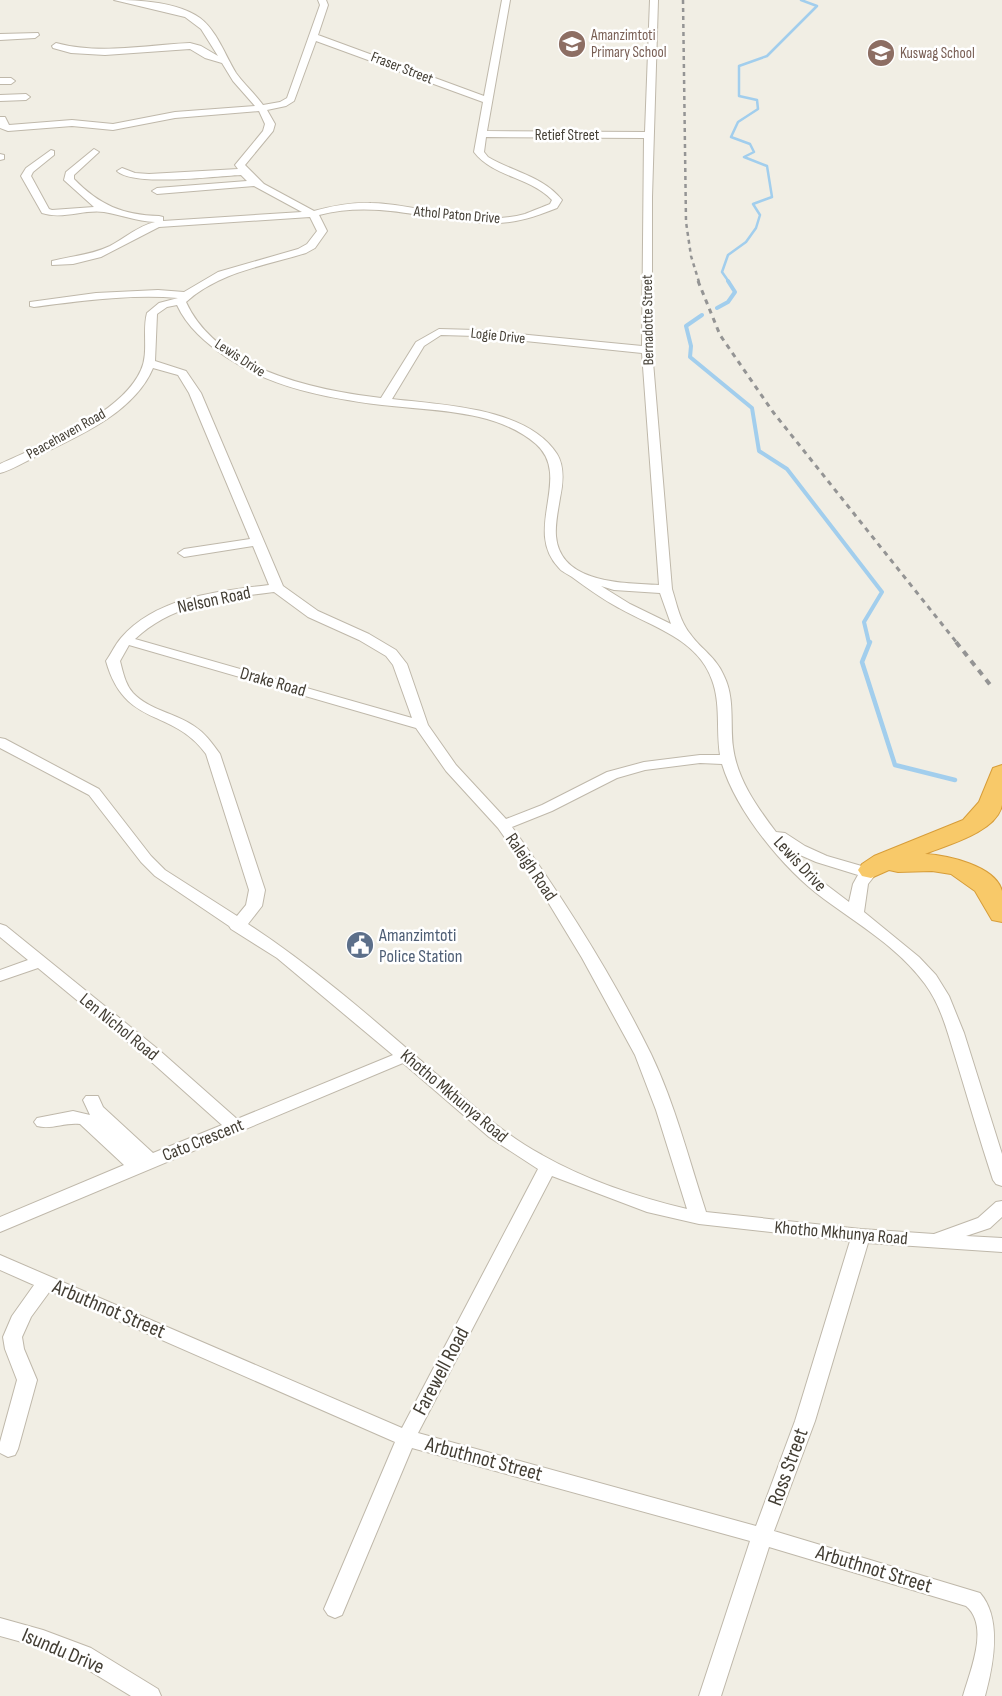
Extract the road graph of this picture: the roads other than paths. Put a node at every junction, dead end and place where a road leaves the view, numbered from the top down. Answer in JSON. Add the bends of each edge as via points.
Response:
{"nodes":[{"id":1,"x":118,"y":0,"type":"edge"},
{"id":2,"x":149,"y":0,"type":"edge"},
{"id":3,"x":322,"y":0,"type":"edge"},
{"id":4,"x":506,"y":0,"type":"edge"},
{"id":5,"x":654,"y":0,"type":"edge"},
{"id":6,"x":184,"y":13,"type":"junction"},
{"id":7,"x":36,"y":35,"type":"dead end"},
{"id":8,"x":0,"y":37,"type":"edge"},
{"id":9,"x":314,"y":37,"type":"junction"},
{"id":10,"x":56,"y":46,"type":"dead end"},
{"id":11,"x":224,"y":61,"type":"junction"},
{"id":12,"x":0,"y":81,"type":"edge"},
{"id":13,"x":11,"y":81,"type":"dead end"},
{"id":14,"x":26,"y":97,"type":"dead end"},
{"id":15,"x":0,"y":98,"type":"edge"},
{"id":16,"x":489,"y":101,"type":"junction"},
{"id":17,"x":260,"y":105,"type":"junction"},
{"id":18,"x":2,"y":119,"type":"dead end"},
{"id":19,"x":483,"y":134,"type":"junction"},
{"id":20,"x":650,"y":135,"type":"junction"},
{"id":21,"x":94,"y":152,"type":"dead end"},
{"id":22,"x":51,"y":153,"type":"dead end"},
{"id":23,"x":122,"y":171,"type":"dead end"},
{"id":24,"x":242,"y":172,"type":"junction"},
{"id":25,"x":255,"y":183,"type":"junction"},
{"id":26,"x":157,"y":191,"type":"dead end"},
{"id":27,"x":106,"y":209,"type":"junction"},
{"id":28,"x":309,"y":212,"type":"junction"},
{"id":29,"x":56,"y":263,"type":"dead end"},
{"id":30,"x":183,"y":298,"type":"junction"},
{"id":31,"x":34,"y":304,"type":"dead end"},
{"id":32,"x":647,"y":350,"type":"junction"},
{"id":33,"x":149,"y":363,"type":"junction"},
{"id":34,"x":384,"y":402,"type":"junction"},
{"id":35,"x":0,"y":469,"type":"edge"},
{"id":36,"x":258,"y":542,"type":"junction"},
{"id":37,"x":184,"y":553,"type":"dead end"},
{"id":38,"x":578,"y":575,"type":"junction"},
{"id":39,"x":277,"y":588,"type":"junction"},
{"id":40,"x":666,"y":589,"type":"junction"},
{"id":41,"x":684,"y":635,"type":"junction"},
{"id":42,"x":126,"y":640,"type":"junction"},
{"id":43,"x":421,"y":725,"type":"junction"},
{"id":44,"x":0,"y":742,"type":"edge"},
{"id":45,"x":728,"y":760,"type":"junction"},
{"id":46,"x":1002,"y":773,"type":"edge"},
{"id":47,"x":760,"y":818,"type":"junction"},
{"id":48,"x":503,"y":825,"type":"junction"},
{"id":49,"x":869,"y":871,"type":"junction"},
{"id":50,"x":856,"y":914,"type":"junction"},
{"id":51,"x":1002,"y":914,"type":"edge"},
{"id":52,"x":237,"y":926,"type":"junction"},
{"id":53,"x":0,"y":929,"type":"edge"},
{"id":54,"x":39,"y":962,"type":"junction"},
{"id":55,"x":0,"y":976,"type":"edge"},
{"id":56,"x":406,"y":1056,"type":"junction"},
{"id":57,"x":92,"y":1100,"type":"dead end"},
{"id":58,"x":43,"y":1122,"type":"dead end"},
{"id":59,"x":235,"y":1127,"type":"junction"},
{"id":60,"x":144,"y":1164,"type":"junction"},
{"id":61,"x":548,"y":1166,"type":"junction"},
{"id":62,"x":1002,"y":1180,"type":"edge"},
{"id":63,"x":1002,"y":1207,"type":"edge"},
{"id":64,"x":700,"y":1218,"type":"junction"},
{"id":65,"x":0,"y":1225,"type":"edge"},
{"id":66,"x":861,"y":1236,"type":"junction"},
{"id":67,"x":932,"y":1240,"type":"junction"},
{"id":68,"x":1002,"y":1245,"type":"edge"},
{"id":69,"x":0,"y":1262,"type":"edge"},
{"id":70,"x":46,"y":1283,"type":"junction"},
{"id":71,"x":406,"y":1438,"type":"junction"},
{"id":72,"x":8,"y":1449,"type":"dead end"},
{"id":73,"x":762,"y":1536,"type":"junction"},
{"id":74,"x":335,"y":1608,"type":"dead end"},
{"id":75,"x":0,"y":1626,"type":"edge"},
{"id":76,"x":150,"y":1696,"type":"edge"},
{"id":77,"x":710,"y":1696,"type":"edge"},
{"id":78,"x":974,"y":1696,"type":"edge"}],
"edges":[{"from":1,"to":6,"type":"street"},
{"from":2,"to":6,"type":"street","via":[[179,6]]},
{"from":3,"to":9,"type":"street","via":[[324,5]]},
{"from":4,"to":16,"type":"street","name":"Athol Paton Drive"},
{"from":5,"to":20,"type":"street","name":"Bernadotte Street"},
{"from":6,"to":11,"type":"street","via":[[204,26]]},
{"from":7,"to":8,"type":"street"},
{"from":9,"to":16,"type":"street","name":"Fraser Street"},
{"from":9,"to":17,"type":"street","via":[[291,99],[283,104]]},
{"from":10,"to":11,"type":"street","via":[[98,52],[190,46]]},
{"from":11,"to":17,"type":"street","via":[[241,87]]},
{"from":12,"to":13,"type":"street"},
{"from":14,"to":15,"type":"street"},
{"from":16,"to":19,"type":"street","name":"Athol Paton Drive"},
{"from":17,"to":18,"type":"street","via":[[238,111],[176,115],[108,127],[72,122],[8,128],[3,126]]},
{"from":17,"to":24,"type":"street","via":[[270,124],[268,133],[264,141],[245,157],[240,165]]},
{"from":19,"to":20,"type":"street","name":"Retief Street"},
{"from":19,"to":28,"type":"street","name":"Athol Paton Drive","via":[[479,152],[482,157],[545,186],[557,200],[554,206],[530,216],[491,220],[363,205]]},
{"from":20,"to":32,"type":"street","name":"Bernadotte Street"},
{"from":21,"to":27,"type":"street","via":[[69,174],[69,180]]},
{"from":22,"to":27,"type":"street","via":[[26,176],[42,208],[51,213]]},
{"from":23,"to":24,"type":"street","via":[[148,177]]},
{"from":24,"to":25,"type":"street"},
{"from":25,"to":26,"type":"street"},
{"from":25,"to":28,"type":"street"},
{"from":27,"to":28,"type":"street","via":[[122,217],[170,220]]},
{"from":28,"to":29,"type":"street","via":[[152,225],[100,254]]},
{"from":28,"to":30,"type":"street","via":[[319,221],[322,231],[310,246],[209,280]]},
{"from":30,"to":31,"type":"street","via":[[158,293]]},
{"from":30,"to":33,"type":"street","name":"Peacehaven Road","via":[[152,312]]},
{"from":30,"to":34,"type":"street","name":"Lewis Drive","via":[[184,311],[212,341],[252,369],[276,381],[312,392]]},
{"from":32,"to":34,"type":"street","name":"Logie Drive","via":[[439,332],[420,344]]},
{"from":32,"to":40,"type":"street","name":"Bernadotte Street"},
{"from":33,"to":35,"type":"street","name":"Peacehaven Road","via":[[140,382],[105,415]]},
{"from":33,"to":36,"type":"street","name":"Nelson Road","via":[[172,368],[187,378]]},
{"from":34,"to":38,"type":"street","name":"Lewis Drive","via":[[488,417],[513,426],[542,443],[550,452],[558,477],[548,530],[552,552],[564,566]]},
{"from":36,"to":37,"type":"street"},
{"from":36,"to":39,"type":"street","name":"Nelson Road"},
{"from":38,"to":40,"type":"street","name":"Lewis Drive","via":[[614,586]]},
{"from":38,"to":41,"type":"street","name":"Lewis Drive","via":[[591,588]]},
{"from":39,"to":42,"type":"street","name":"Nelson Road","via":[[229,594],[170,610],[152,619]]},
{"from":39,"to":43,"type":"street","name":"Raleigh Road","via":[[313,614],[364,637],[390,653],[400,664]]},
{"from":40,"to":41,"type":"street","name":"Bernadotte Street","via":[[673,615]]},
{"from":41,"to":45,"type":"street","name":"Lewis Drive","via":[[716,670],[723,687]]},
{"from":42,"to":43,"type":"street","name":"Drake Road"},
{"from":42,"to":52,"type":"street","name":"Nelson Road","via":[[113,661],[115,676],[123,691],[142,706],[198,732],[213,754],[258,890],[254,906]]},
{"from":43,"to":48,"type":"street","name":"Raleigh Road","via":[[451,768]]},
{"from":44,"to":52,"type":"street","name":"Khotho Mkhunya Road","via":[[94,792],[153,866]]},
{"from":45,"to":47,"type":"street","name":"Lewis Drive","via":[[744,797]]},
{"from":45,"to":48,"type":"street","via":[[700,759],[644,766],[612,775],[547,808]]},
{"from":46,"to":49,"type":"highway","via":[[994,800],[983,817],[972,826],[883,862]]},
{"from":47,"to":49,"type":"street","via":[[797,848],[817,858]]},
{"from":47,"to":50,"type":"street","name":"Lewis Drive","via":[[802,872]]},
{"from":48,"to":64,"type":"street","name":"Raleigh Road","via":[[541,878],[643,1055],[665,1110]]},
{"from":49,"to":50,"type":"street","via":[[858,890]]},
{"from":49,"to":51,"type":"highway","via":[[926,862],[960,868],[994,894]]},
{"from":50,"to":62,"type":"street","name":"Lewis Drive","via":[[911,958],[940,994],[957,1035]]},
{"from":52,"to":56,"type":"street","name":"Khotho Mkhunya Road","via":[[283,954]]},
{"from":53,"to":54,"type":"street","name":"Len Nichol Road"},
{"from":54,"to":55,"type":"street"},
{"from":54,"to":59,"type":"street","name":"Len Nichol Road"},
{"from":56,"to":59,"type":"street","name":"Cato Crescent"},
{"from":56,"to":61,"type":"street","name":"Khotho Mkhunya Road","via":[[495,1133]]},
{"from":57,"to":60,"type":"street","via":[[96,1110]]},
{"from":58,"to":60,"type":"street","via":[[73,1117],[85,1119]]},
{"from":59,"to":60,"type":"street","name":"Cato Crescent"},
{"from":60,"to":65,"type":"street","name":"Cato Crescent"},
{"from":61,"to":64,"type":"street","name":"Khotho Mkhunya Road","via":[[569,1177],[652,1207]]},
{"from":61,"to":71,"type":"street","name":"Farewell Road"},
{"from":63,"to":67,"type":"street","via":[[984,1223]]},
{"from":64,"to":66,"type":"street","name":"Khotho Mkhunya Road"},
{"from":66,"to":67,"type":"street","name":"Khotho Mkhunya Road"},
{"from":66,"to":73,"type":"street","name":"Ross Street","via":[[805,1422]]},
{"from":67,"to":68,"type":"street","name":"Khotho Mkhunya Road"},
{"from":69,"to":70,"type":"street","name":"Arbuthnot Street"},
{"from":70,"to":71,"type":"street","name":"Arbuthnot Street"},
{"from":70,"to":72,"type":"street","via":[[14,1331],[12,1340],[27,1380]]},
{"from":71,"to":73,"type":"street","name":"Arbuthnot Street"},
{"from":71,"to":74,"type":"street","name":"Farewell Road"},
{"from":73,"to":77,"type":"street","name":"Ross Street"},
{"from":73,"to":78,"type":"street","name":"Arbuthnot Street","via":[[981,1603],[985,1608],[987,1639]]},
{"from":75,"to":76,"type":"street","name":"Isundu Drive","via":[[83,1655]]}]}
